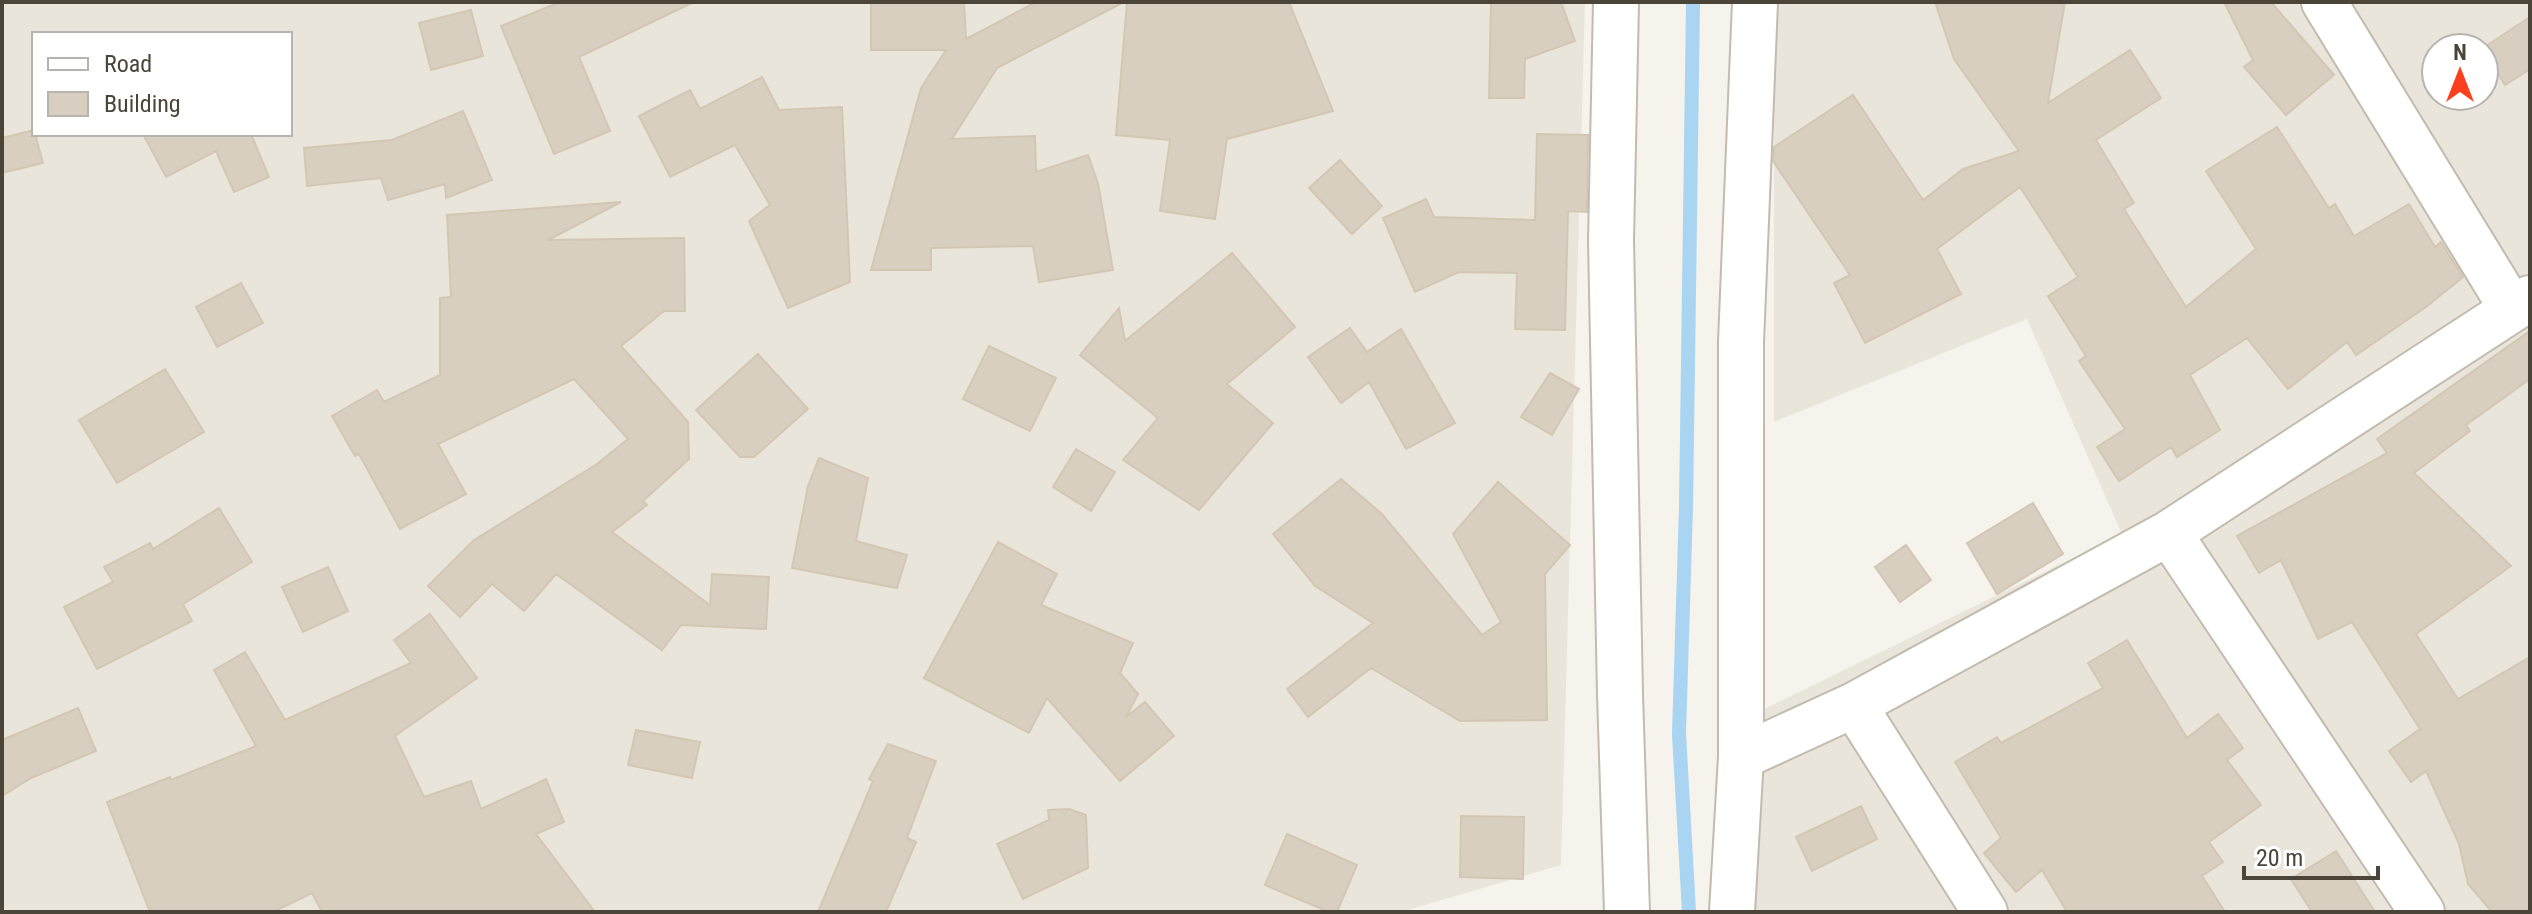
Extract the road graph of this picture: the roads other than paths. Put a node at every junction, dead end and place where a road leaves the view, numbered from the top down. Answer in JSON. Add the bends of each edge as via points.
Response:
{"nodes":[{"id":1,"x":1616,"y":2,"type":"edge"},
{"id":2,"x":1755,"y":2,"type":"edge"},
{"id":3,"x":2324,"y":2,"type":"edge"},
{"id":4,"x":2521,"y":303,"type":"edge"},
{"id":5,"x":2169,"y":533,"type":"junction"},
{"id":6,"x":1854,"y":705,"type":"junction"},
{"id":7,"x":1741,"y":757,"type":"junction"},
{"id":8,"x":1627,"y":912,"type":"edge"},
{"id":9,"x":1732,"y":912,"type":"edge"},
{"id":10,"x":1985,"y":912,"type":"edge"},
{"id":11,"x":2422,"y":912,"type":"edge"}],
"edges":[{"from":1,"to":8,"type":"street","via":[[1611,240]]},
{"from":2,"to":7,"type":"street","via":[[1741,342]]},
{"from":3,"to":4,"type":"street"},
{"from":4,"to":5,"type":"street"},
{"from":5,"to":6,"type":"street"},
{"from":5,"to":11,"type":"street"},
{"from":6,"to":7,"type":"street"},
{"from":6,"to":10,"type":"street"},
{"from":7,"to":9,"type":"street"}]}
